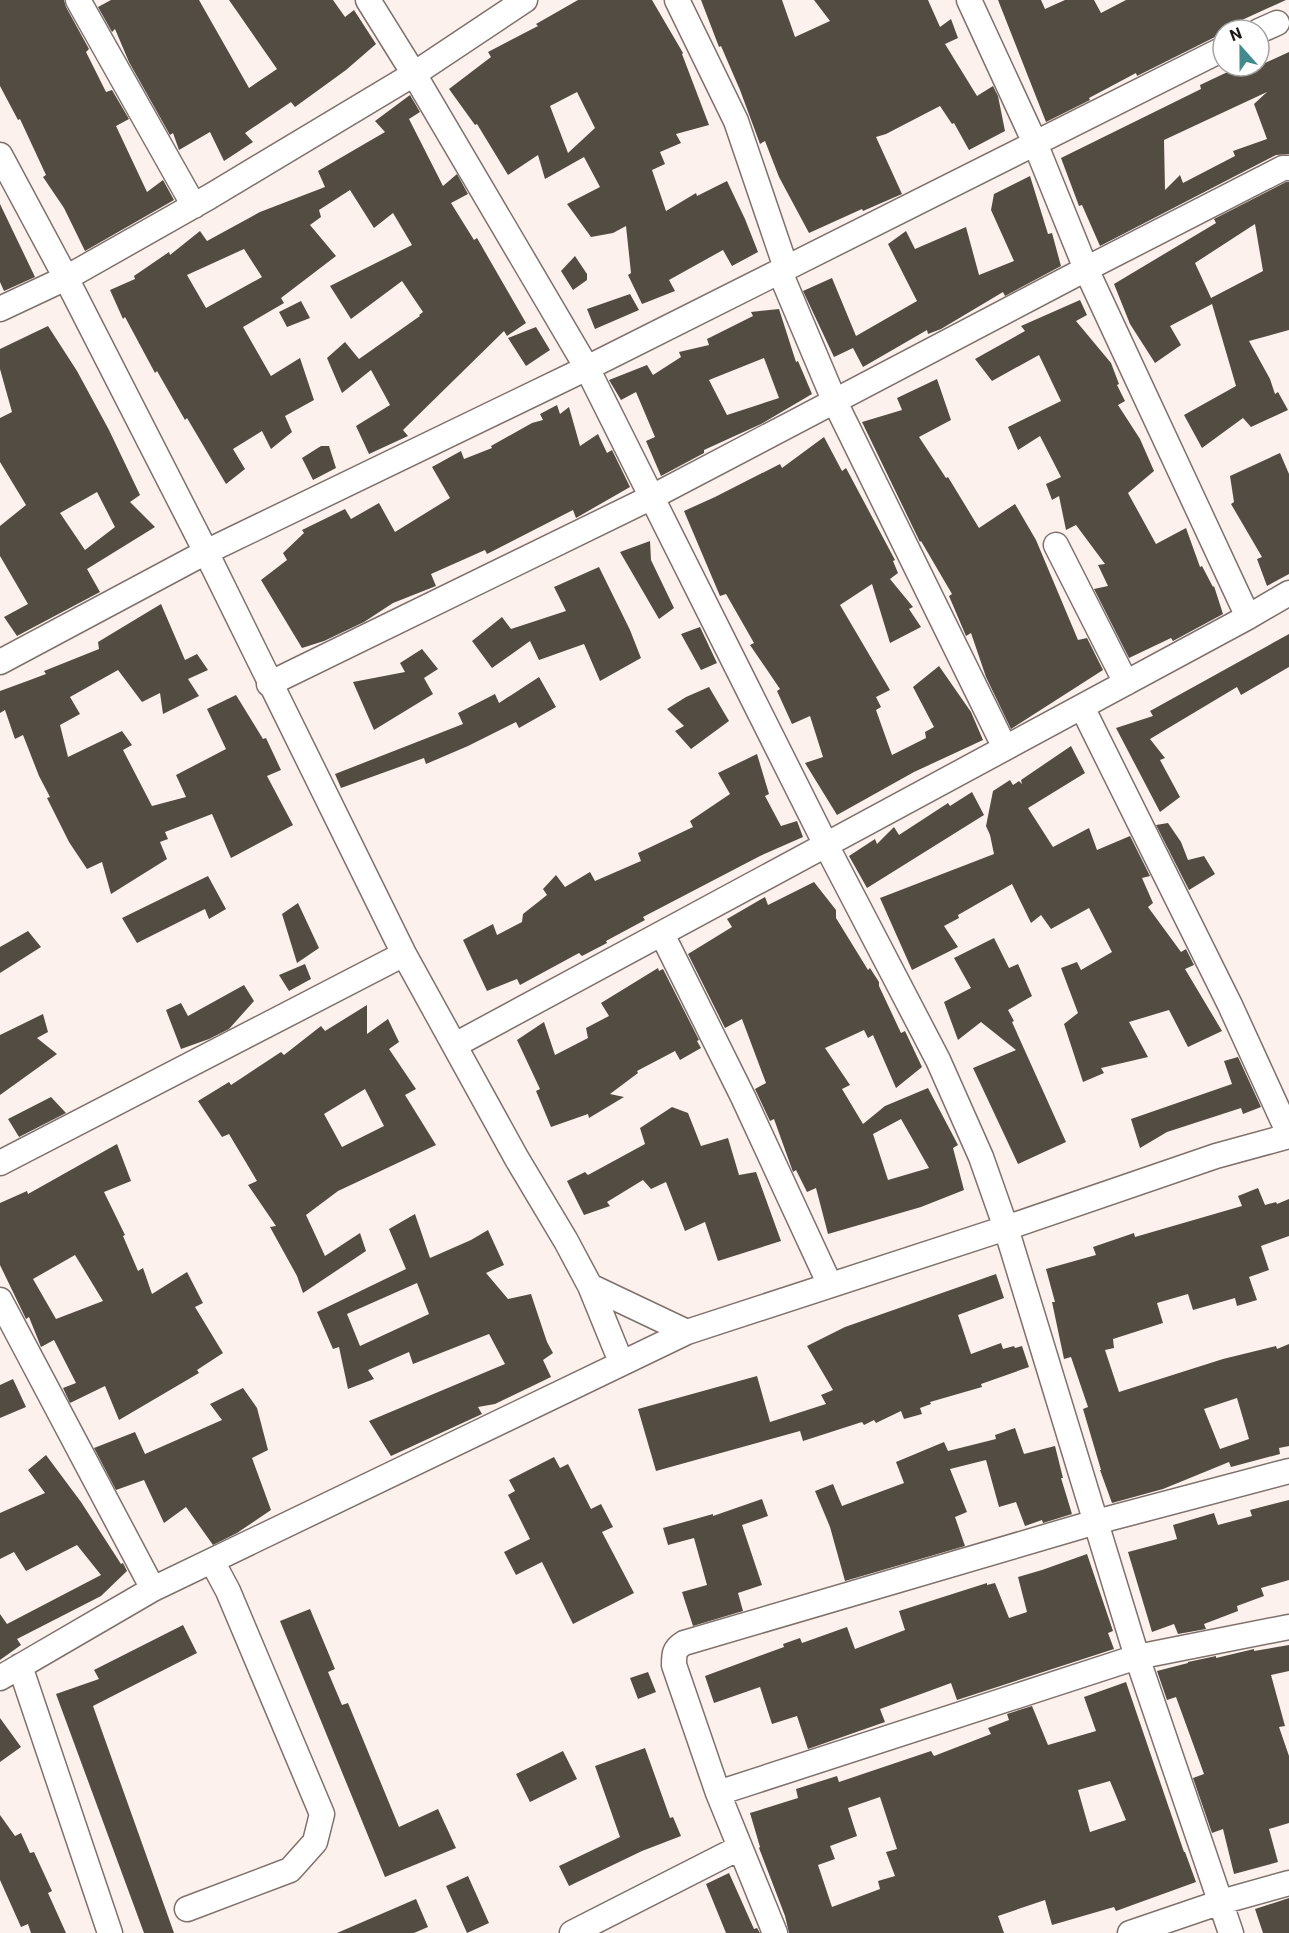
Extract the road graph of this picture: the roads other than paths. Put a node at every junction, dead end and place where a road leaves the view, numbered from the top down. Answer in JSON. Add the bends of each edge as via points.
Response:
{"nodes":[{"id":1,"x":78,"y":0,"type":"edge"},
{"id":2,"x":368,"y":0,"type":"edge"},
{"id":3,"x":525,"y":0,"type":"edge"},
{"id":4,"x":677,"y":0,"type":"edge"},
{"id":5,"x":969,"y":0,"type":"edge"},
{"id":6,"x":1211,"y":55,"type":"edge"},
{"id":7,"x":414,"y":74,"type":"junction"},
{"id":8,"x":1035,"y":143,"type":"junction"},
{"id":9,"x":0,"y":155,"type":"edge"},
{"id":10,"x":1289,"y":168,"type":"edge"},
{"id":11,"x":194,"y":206,"type":"junction"},
{"id":12,"x":1086,"y":269,"type":"junction"},
{"id":13,"x":783,"y":270,"type":"junction"},
{"id":14,"x":66,"y":278,"type":"junction"},
{"id":15,"x":0,"y":309,"type":"edge"},
{"id":16,"x":587,"y":368,"type":"junction"},
{"id":17,"x":834,"y":400,"type":"junction"},
{"id":18,"x":652,"y":497,"type":"junction"},
{"id":19,"x":1056,"y":545,"type":"dead end"},
{"id":20,"x":206,"y":552,"type":"junction"},
{"id":21,"x":1289,"y":593,"type":"edge"},
{"id":22,"x":1248,"y":617,"type":"junction"},
{"id":23,"x":0,"y":662,"type":"edge"},
{"id":24,"x":1126,"y":683,"type":"junction"},
{"id":25,"x":269,"y":684,"type":"junction"},
{"id":26,"x":1082,"y":707,"type":"junction"},
{"id":27,"x":1005,"y":748,"type":"junction"},
{"id":28,"x":826,"y":845,"type":"junction"},
{"id":29,"x":662,"y":934,"type":"junction"},
{"id":30,"x":404,"y":954,"type":"junction"},
{"id":31,"x":455,"y":1045,"type":"junction"},
{"id":32,"x":1289,"y":1135,"type":"edge"},
{"id":33,"x":0,"y":1163,"type":"edge"},
{"id":34,"x":1006,"y":1228,"type":"junction"},
{"id":35,"x":830,"y":1285,"type":"junction"},
{"id":36,"x":590,"y":1286,"type":"junction"},
{"id":37,"x":0,"y":1300,"type":"edge"},
{"id":38,"x":687,"y":1332,"type":"junction"},
{"id":39,"x":621,"y":1362,"type":"junction"},
{"id":40,"x":1289,"y":1471,"type":"edge"},
{"id":41,"x":1096,"y":1522,"type":"junction"},
{"id":42,"x":212,"y":1561,"type":"junction"},
{"id":43,"x":153,"y":1589,"type":"junction"},
{"id":44,"x":1289,"y":1627,"type":"edge"},
{"id":45,"x":1137,"y":1658,"type":"junction"},
{"id":46,"x":10,"y":1672,"type":"edge"},
{"id":47,"x":718,"y":1793,"type":"junction"},
{"id":48,"x":739,"y":1848,"type":"junction"},
{"id":49,"x":1289,"y":1883,"type":"edge"},
{"id":50,"x":1221,"y":1902,"type":"junction"},
{"id":51,"x":187,"y":1909,"type":"dead end"},
{"id":52,"x":107,"y":1932,"type":"edge"},
{"id":53,"x":572,"y":1933,"type":"edge"},
{"id":54,"x":775,"y":1933,"type":"edge"},
{"id":55,"x":1130,"y":1933,"type":"edge"},
{"id":56,"x":1231,"y":1933,"type":"edge"}],
"edges":[{"from":1,"to":11,"type":"street"},
{"from":2,"to":7,"type":"street"},
{"from":3,"to":7,"type":"street"},
{"from":4,"to":13,"type":"street","via":[[736,121]]},
{"from":5,"to":8,"type":"street"},
{"from":6,"to":8,"type":"street"},
{"from":7,"to":11,"type":"street"},
{"from":7,"to":16,"type":"street"},
{"from":8,"to":12,"type":"street"},
{"from":8,"to":13,"type":"street"},
{"from":9,"to":14,"type":"street"},
{"from":10,"to":12,"type":"street","via":[[1282,168]]},
{"from":11,"to":14,"type":"street"},
{"from":12,"to":17,"type":"street"},
{"from":12,"to":22,"type":"street"},
{"from":13,"to":16,"type":"street"},
{"from":13,"to":17,"type":"street"},
{"from":14,"to":15,"type":"street"},
{"from":14,"to":20,"type":"street"},
{"from":16,"to":18,"type":"street"},
{"from":16,"to":20,"type":"street"},
{"from":17,"to":18,"type":"street"},
{"from":17,"to":27,"type":"street"},
{"from":18,"to":25,"type":"street"},
{"from":18,"to":28,"type":"street"},
{"from":19,"to":24,"type":"street"},
{"from":20,"to":23,"type":"street"},
{"from":20,"to":25,"type":"street"},
{"from":21,"to":22,"type":"street"},
{"from":22,"to":24,"type":"street"},
{"from":24,"to":26,"type":"street"},
{"from":25,"to":30,"type":"street"},
{"from":26,"to":27,"type":"street"},
{"from":26,"to":32,"type":"street","via":[[1230,1005]]},
{"from":27,"to":28,"type":"street"},
{"from":28,"to":29,"type":"street"},
{"from":28,"to":34,"type":"street","via":[[938,1060],[981,1157]]},
{"from":29,"to":31,"type":"street"},
{"from":29,"to":35,"type":"street"},
{"from":30,"to":31,"type":"street"},
{"from":30,"to":33,"type":"street"},
{"from":31,"to":36,"type":"street"},
{"from":32,"to":34,"type":"street","via":[[1215,1156]]},
{"from":34,"to":35,"type":"street"},
{"from":34,"to":41,"type":"street"},
{"from":35,"to":38,"type":"street"},
{"from":36,"to":38,"type":"street"},
{"from":36,"to":39,"type":"street"},
{"from":37,"to":43,"type":"street"},
{"from":38,"to":39,"type":"street"},
{"from":39,"to":42,"type":"street"},
{"from":40,"to":41,"type":"street"},
{"from":41,"to":45,"type":"street"},
{"from":41,"to":47,"type":"street","via":[[677,1648],[674,1665]]},
{"from":42,"to":43,"type":"street"},
{"from":42,"to":51,"type":"street","via":[[322,1814],[315,1842],[290,1870]]},
{"from":43,"to":46,"type":"street"},
{"from":44,"to":45,"type":"street"},
{"from":45,"to":47,"type":"street"},
{"from":45,"to":50,"type":"street"},
{"from":46,"to":52,"type":"street"},
{"from":47,"to":48,"type":"street"},
{"from":48,"to":53,"type":"street"},
{"from":48,"to":54,"type":"street"},
{"from":49,"to":50,"type":"street"},
{"from":50,"to":55,"type":"street"},
{"from":50,"to":56,"type":"street"}]}
